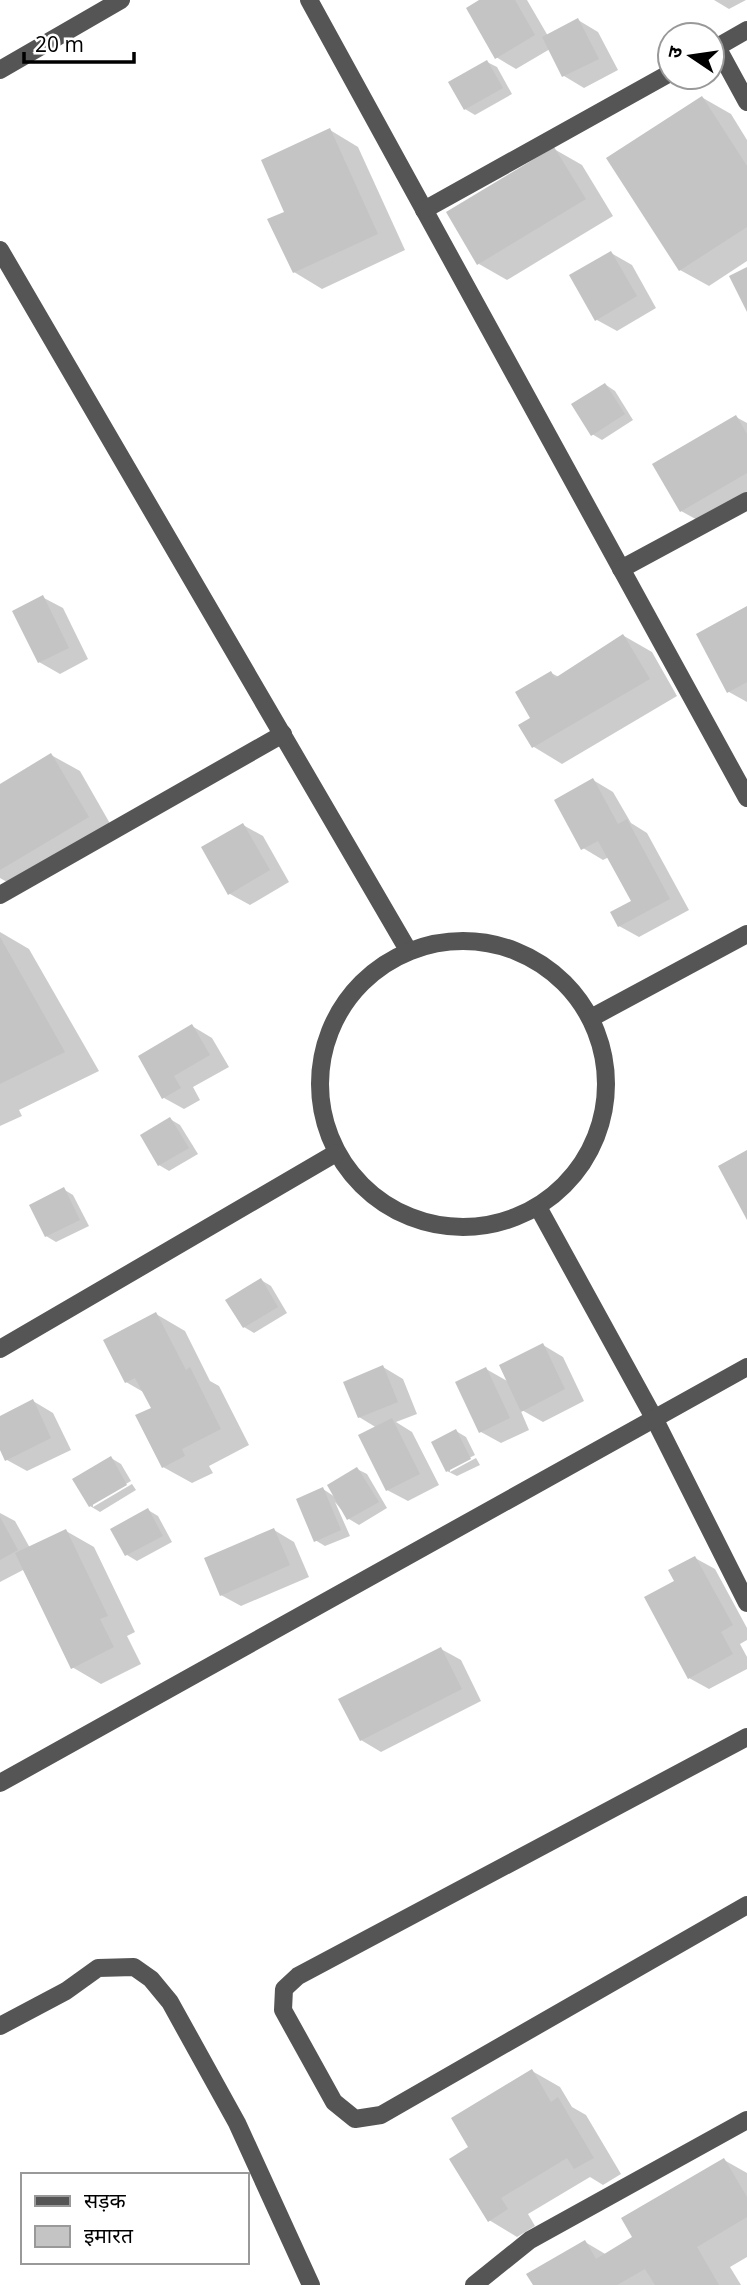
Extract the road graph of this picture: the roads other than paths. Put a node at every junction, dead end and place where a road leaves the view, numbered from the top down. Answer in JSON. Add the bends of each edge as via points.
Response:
{"nodes":[{"id":1,"x":121,"y":0,"type":"edge"},
{"id":2,"x":309,"y":0,"type":"edge"},
{"id":3,"x":747,"y":30,"type":"edge"},
{"id":4,"x":726,"y":42,"type":"edge"},
{"id":5,"x":726,"y":67,"type":"edge"},
{"id":6,"x":0,"y":70,"type":"edge"},
{"id":7,"x":656,"y":81,"type":"edge"},
{"id":8,"x":747,"y":103,"type":"edge"},
{"id":9,"x":424,"y":210,"type":"junction"},
{"id":10,"x":0,"y":250,"type":"edge"},
{"id":11,"x":747,"y":501,"type":"edge"},
{"id":12,"x":621,"y":569,"type":"junction"},
{"id":13,"x":283,"y":734,"type":"junction"},
{"id":14,"x":747,"y":797,"type":"edge"},
{"id":15,"x":0,"y":895,"type":"edge"},
{"id":16,"x":747,"y":934,"type":"edge"},
{"id":17,"x":408,"y":950,"type":"junction"},
{"id":18,"x":591,"y":1018,"type":"junction"},
{"id":19,"x":336,"y":1153,"type":"junction"},
{"id":20,"x":538,"y":1207,"type":"junction"},
{"id":21,"x":0,"y":1349,"type":"edge"},
{"id":22,"x":747,"y":1367,"type":"edge"},
{"id":23,"x":653,"y":1418,"type":"junction"},
{"id":24,"x":747,"y":1604,"type":"edge"},
{"id":25,"x":747,"y":1737,"type":"edge"},
{"id":26,"x":0,"y":1783,"type":"edge"},
{"id":27,"x":747,"y":1905,"type":"edge"},
{"id":28,"x":0,"y":2026,"type":"edge"},
{"id":29,"x":747,"y":2120,"type":"edge"},
{"id":30,"x":311,"y":2285,"type":"edge"},
{"id":31,"x":474,"y":2285,"type":"edge"}],
"edges":[{"from":1,"to":6,"type":"street"},
{"from":2,"to":9,"type":"street"},
{"from":3,"to":4,"type":"street"},
{"from":5,"to":8,"type":"street"},
{"from":7,"to":9,"type":"street"},
{"from":9,"to":12,"type":"street"},
{"from":10,"to":13,"type":"street"},
{"from":11,"to":12,"type":"street"},
{"from":12,"to":14,"type":"street"},
{"from":13,"to":15,"type":"street"},
{"from":13,"to":17,"type":"street"},
{"from":16,"to":18,"type":"street"},
{"from":17,"to":18,"type":"street","via":[[449,940],[492,942],[522,953],[566,983]]},
{"from":17,"to":19,"type":"street","via":[[367,976],[337,1014],[320,1059],[320,1108]]},
{"from":18,"to":20,"type":"street","via":[[603,1051],[606,1087],[601,1122],[587,1156],[566,1184]]},
{"from":19,"to":20,"type":"street","via":[[364,1191],[404,1216],[448,1228],[495,1224]]},
{"from":19,"to":21,"type":"street"},
{"from":20,"to":23,"type":"street"},
{"from":22,"to":23,"type":"street"},
{"from":23,"to":24,"type":"street"},
{"from":23,"to":26,"type":"street"},
{"from":25,"to":27,"type":"street","via":[[298,1976],[284,1989],[283,2010],[334,2102],[355,2119],[381,2115]]},
{"from":28,"to":30,"type":"street","via":[[98,1968],[134,1967],[151,1979],[170,2002],[237,2123]]},
{"from":29,"to":31,"type":"street","via":[[530,2240]]}]}
